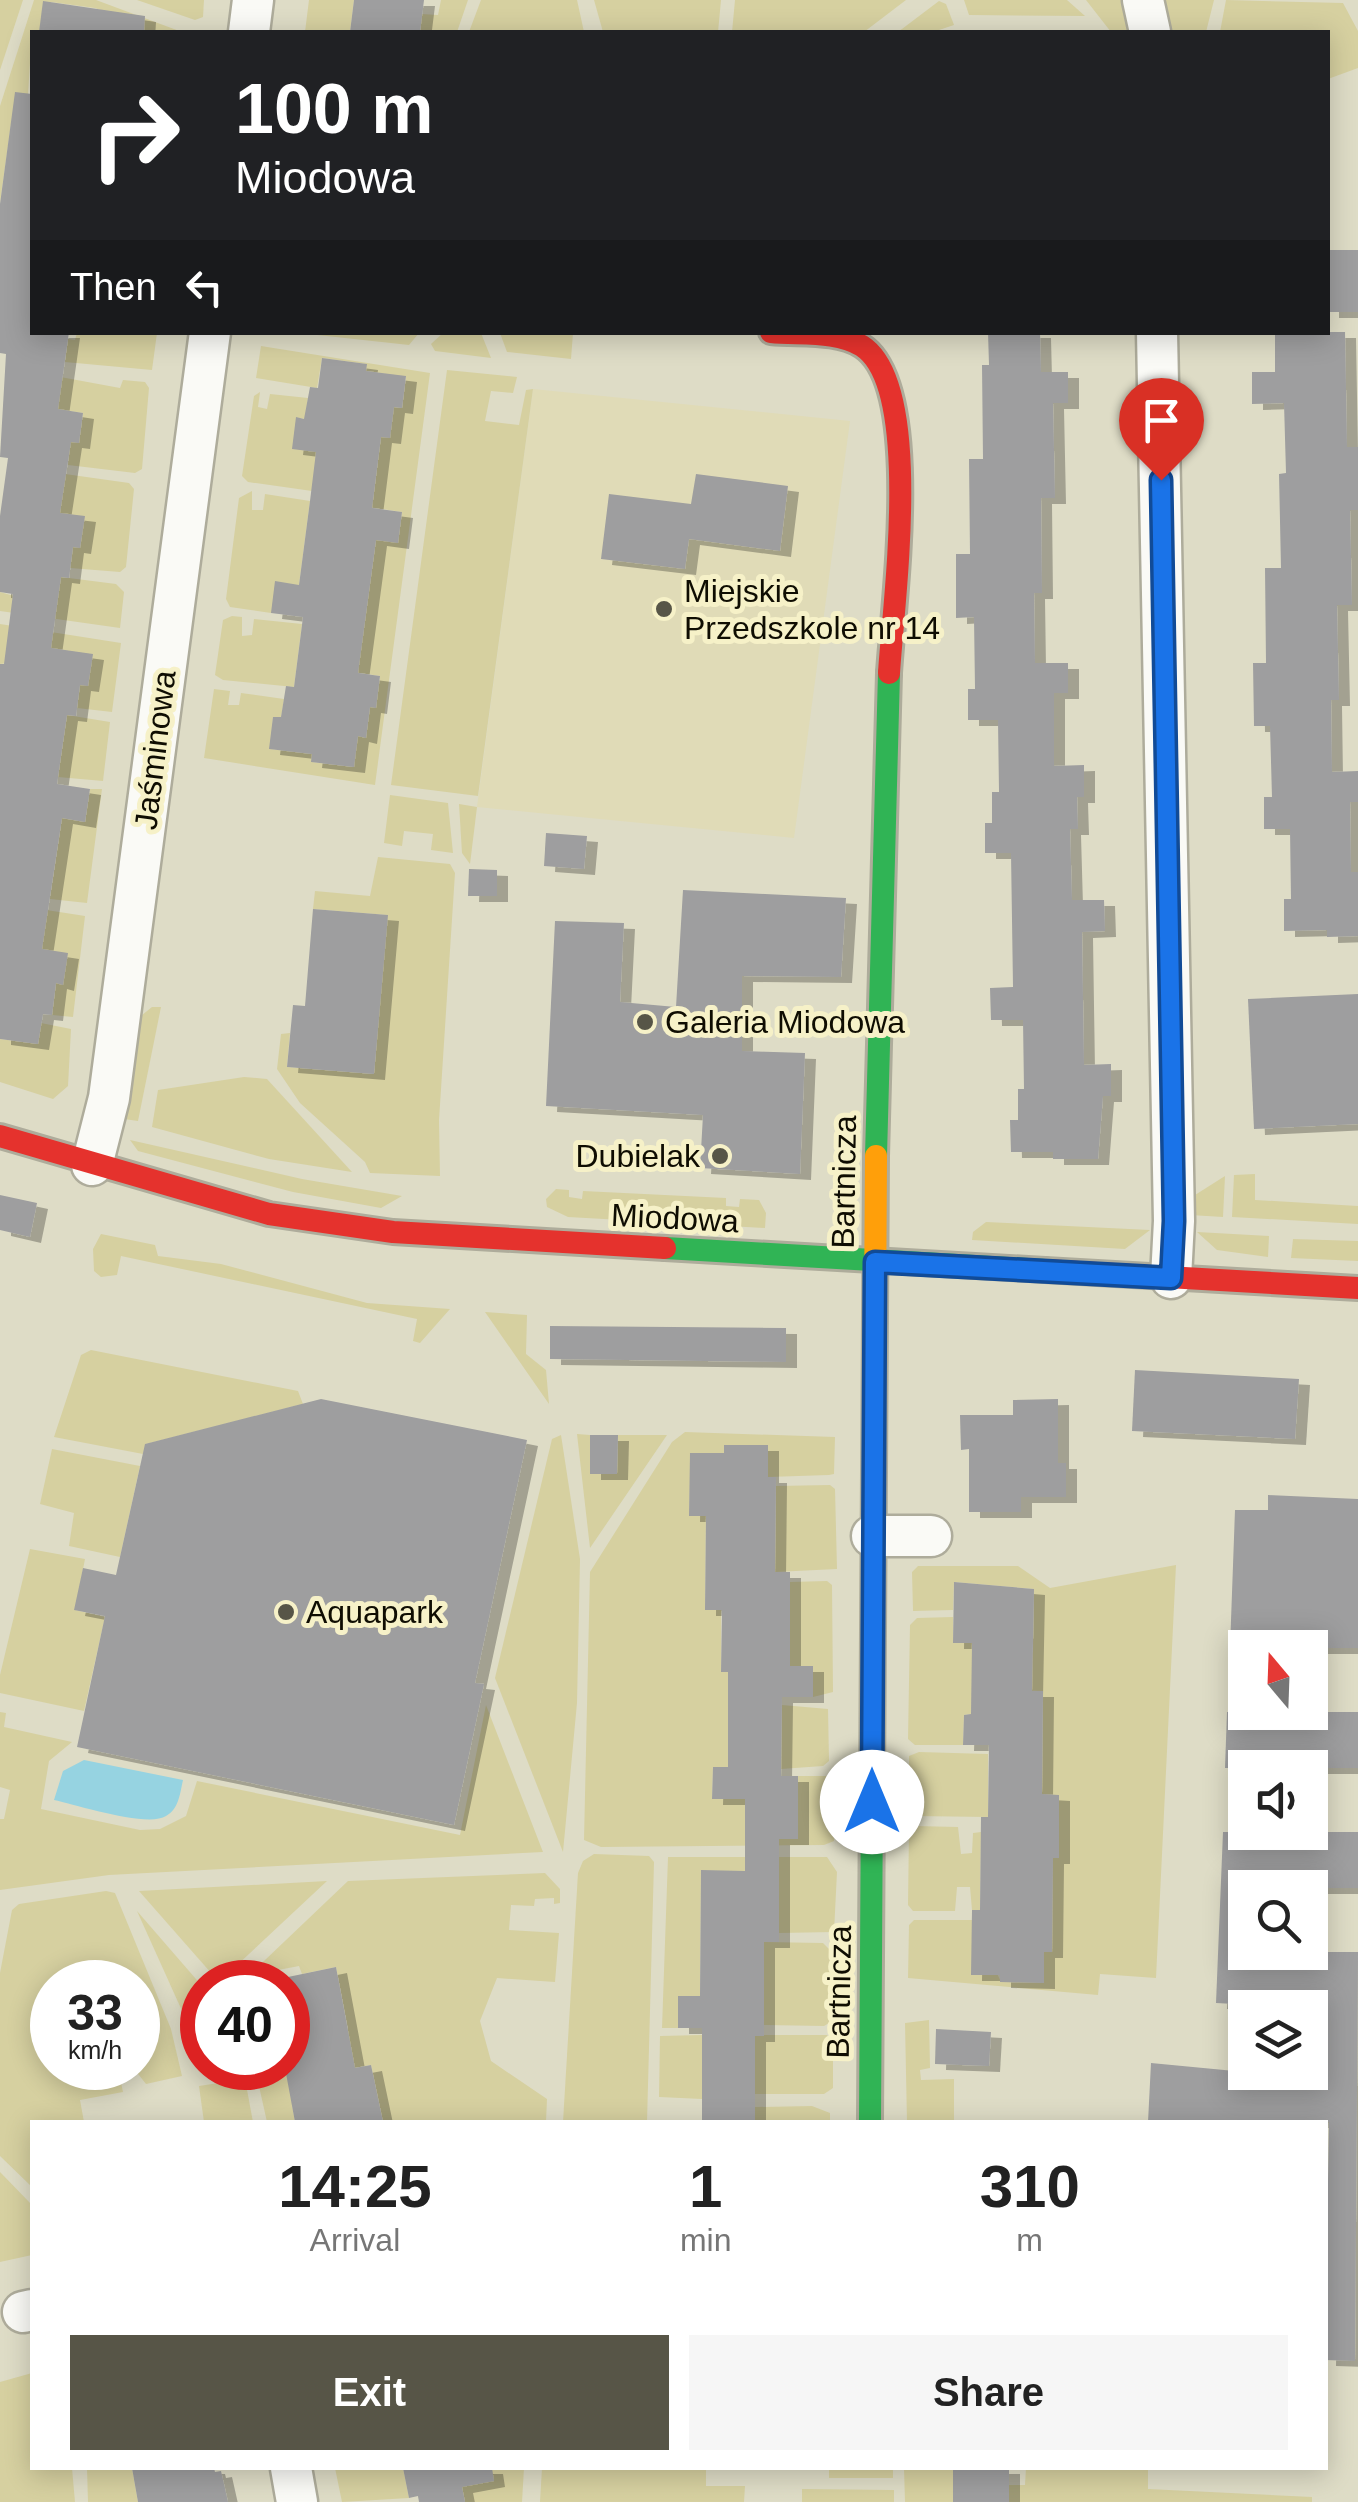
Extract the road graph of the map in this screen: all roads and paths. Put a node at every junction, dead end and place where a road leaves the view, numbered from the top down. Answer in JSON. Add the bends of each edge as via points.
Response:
{"nodes":[{"id":1,"x":253,"y":0,"type":"edge"},
{"id":2,"x":1143,"y":0,"type":"edge"},
{"id":3,"x":249,"y":30,"type":"edge"},
{"id":4,"x":1150,"y":30,"type":"edge"},
{"id":5,"x":210,"y":335,"type":"edge"},
{"id":6,"x":802,"y":335,"type":"edge"},
{"id":7,"x":1157,"y":335,"type":"edge"},
{"id":8,"x":0,"y":1136,"type":"edge"},
{"id":9,"x":92,"y":1165,"type":"junction"},
{"id":10,"x":875,"y":1262,"type":"junction"},
{"id":11,"x":1171,"y":1278,"type":"junction"},
{"id":12,"x":1358,"y":1288,"type":"edge"},
{"id":13,"x":872,"y":1536,"type":"junction"},
{"id":14,"x":931,"y":1536,"type":"dead end"},
{"id":15,"x":870,"y":2120,"type":"edge"},
{"id":16,"x":291,"y":2470,"type":"edge"},
{"id":17,"x":297,"y":2502,"type":"edge"}],
"edges":[{"from":1,"to":3,"type":"street"},
{"from":2,"to":4,"type":"street"},
{"from":5,"to":9,"type":"street","name":"Jaśminowa","via":[[109,1098]]},
{"from":6,"to":10,"type":"street","name":"Bartnicza","via":[[853,340],[874,358],[899,426]]},
{"from":7,"to":11,"type":"street"},
{"from":8,"to":9,"type":"street","name":"Miodowa"},
{"from":9,"to":10,"type":"street","name":"Miodowa","via":[[268,1214],[393,1232]]},
{"from":10,"to":11,"type":"street","name":"Miodowa"},
{"from":10,"to":13,"type":"street","name":"Bartnicza"},
{"from":11,"to":12,"type":"street","name":"Miodowa"},
{"from":13,"to":14,"type":"street"},
{"from":13,"to":15,"type":"street","name":"Bartnicza"},
{"from":16,"to":17,"type":"street"}]}
